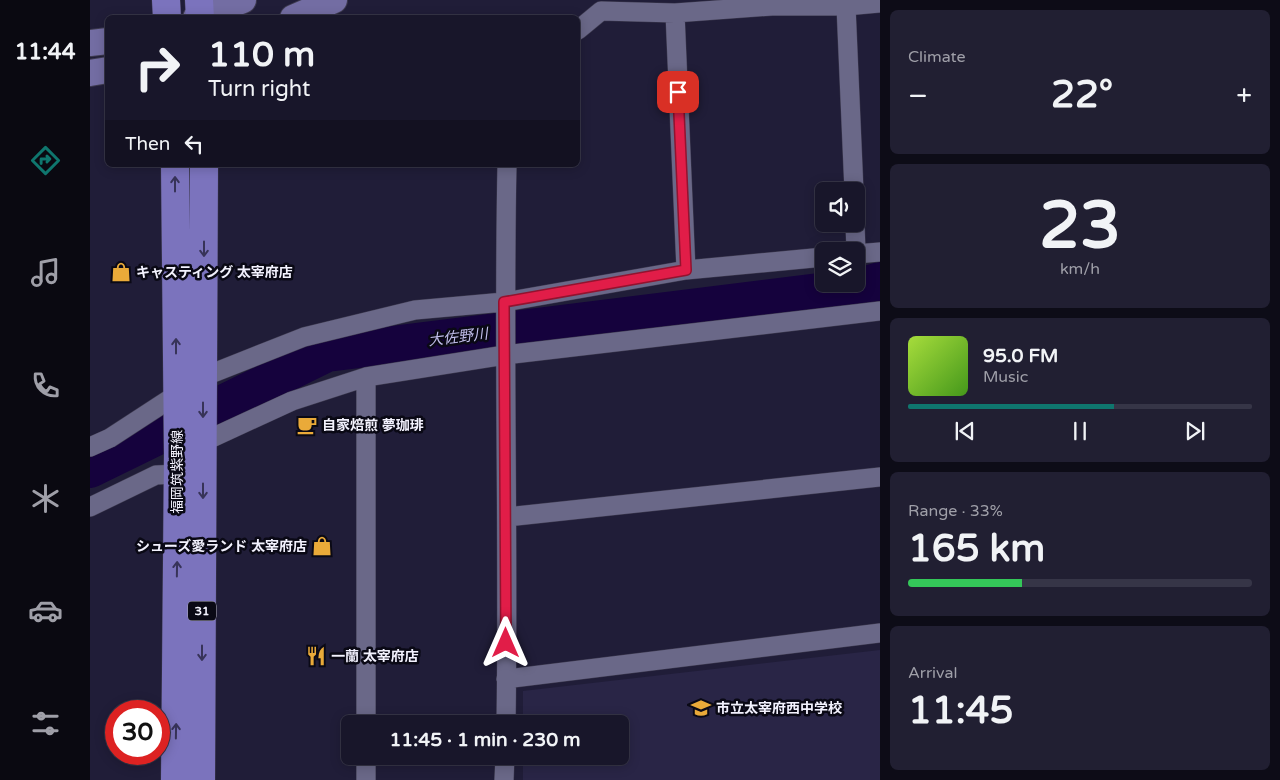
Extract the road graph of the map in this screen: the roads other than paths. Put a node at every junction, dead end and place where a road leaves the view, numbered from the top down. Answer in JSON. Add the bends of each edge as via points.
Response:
{"nodes":[{"id":1,"x":166,"y":0,"type":"edge"},
{"id":2,"x":243,"y":0,"type":"edge"},
{"id":3,"x":334,"y":0,"type":"edge"},
{"id":4,"x":862,"y":3,"type":"edge"},
{"id":5,"x":597,"y":5,"type":"edge"},
{"id":6,"x":199,"y":13,"type":"edge"},
{"id":7,"x":675,"y":13,"type":"junction"},
{"id":8,"x":167,"y":15,"type":"edge"},
{"id":9,"x":299,"y":15,"type":"edge"},
{"id":10,"x":580,"y":27,"type":"edge"},
{"id":11,"x":105,"y":41,"type":"edge"},
{"id":12,"x":90,"y":43,"type":"edge"},
{"id":13,"x":105,"y":70,"type":"edge"},
{"id":14,"x":90,"y":72,"type":"edge"},
{"id":15,"x":175,"y":167,"type":"edge"},
{"id":16,"x":204,"y":167,"type":"edge"},
{"id":17,"x":507,"y":167,"type":"edge"},
{"id":18,"x":854,"y":182,"type":"edge"},
{"id":19,"x":865,"y":252,"type":"edge"},
{"id":20,"x":880,"y":252,"type":"edge"},
{"id":21,"x":815,"y":258,"type":"edge"},
{"id":22,"x":686,"y":270,"type":"junction"},
{"id":23,"x":504,"y":302,"type":"junction"},
{"id":24,"x":880,"y":311,"type":"edge"},
{"id":25,"x":505,"y":355,"type":"junction"},
{"id":26,"x":203,"y":377,"type":"junction"},
{"id":27,"x":366,"y":377,"type":"junction"},
{"id":28,"x":176,"y":395,"type":"junction"},
{"id":29,"x":203,"y":442,"type":"junction"},
{"id":30,"x":90,"y":447,"type":"edge"},
{"id":31,"x":178,"y":464,"type":"junction"},
{"id":32,"x":880,"y":477,"type":"edge"},
{"id":33,"x":90,"y":507,"type":"edge"},
{"id":34,"x":507,"y":517,"type":"junction"},
{"id":35,"x":880,"y":633,"type":"edge"},
{"id":36,"x":506,"y":678,"type":"junction"},
{"id":37,"x":366,"y":715,"type":"edge"},
{"id":38,"x":506,"y":715,"type":"edge"},
{"id":39,"x":366,"y":765,"type":"edge"},
{"id":40,"x":505,"y":765,"type":"edge"},
{"id":41,"x":175,"y":780,"type":"edge"},
{"id":42,"x":201,"y":780,"type":"edge"},
{"id":43,"x":366,"y":780,"type":"edge"},
{"id":44,"x":504,"y":780,"type":"edge"}],
"edges":[{"from":1,"to":8,"type":"main road"},
{"from":2,"to":6,"type":"main road"},
{"from":3,"to":9,"type":"main road"},
{"from":4,"to":7,"type":"street"},
{"from":4,"to":18,"type":"street"},
{"from":5,"to":7,"type":"street"},
{"from":5,"to":10,"type":"street"},
{"from":7,"to":22,"type":"street"},
{"from":11,"to":12,"type":"main road"},
{"from":13,"to":14,"type":"main road"},
{"from":28,"to":15,"type":"main road","name":"福岡筑紫野線","number":"31","one_way":true},
{"from":16,"to":26,"type":"main road","name":"福岡筑紫野線","number":"31","one_way":true},
{"from":17,"to":23,"type":"street"},
{"from":19,"to":20,"type":"street"},
{"from":21,"to":22,"type":"street"},
{"from":22,"to":23,"type":"street"},
{"from":23,"to":25,"type":"street"},
{"from":23,"to":26,"type":"street","via":[[415,310],[354,324],[304,337]]},
{"from":24,"to":25,"type":"street"},
{"from":25,"to":27,"type":"street"},
{"from":25,"to":34,"type":"street"},
{"from":26,"to":29,"type":"main road","name":"福岡筑紫野線","number":"31","one_way":true},
{"from":27,"to":29,"type":"street","via":[[292,401]]},
{"from":27,"to":37,"type":"street"},
{"from":28,"to":30,"type":"street","via":[[110,438]]},
{"from":28,"to":31,"type":"main road","name":"福岡筑紫野線","number":"31"},
{"from":29,"to":42,"type":"main road","name":"福岡筑紫野線","number":"31","one_way":true},
{"from":31,"to":33,"type":"street"},
{"from":41,"to":31,"type":"main road","name":"福岡筑紫野線","number":"31","one_way":true},
{"from":32,"to":34,"type":"street"},
{"from":34,"to":36,"type":"street"},
{"from":35,"to":36,"type":"street"},
{"from":36,"to":38,"type":"street"},
{"from":39,"to":43,"type":"street"},
{"from":40,"to":44,"type":"street"}]}
